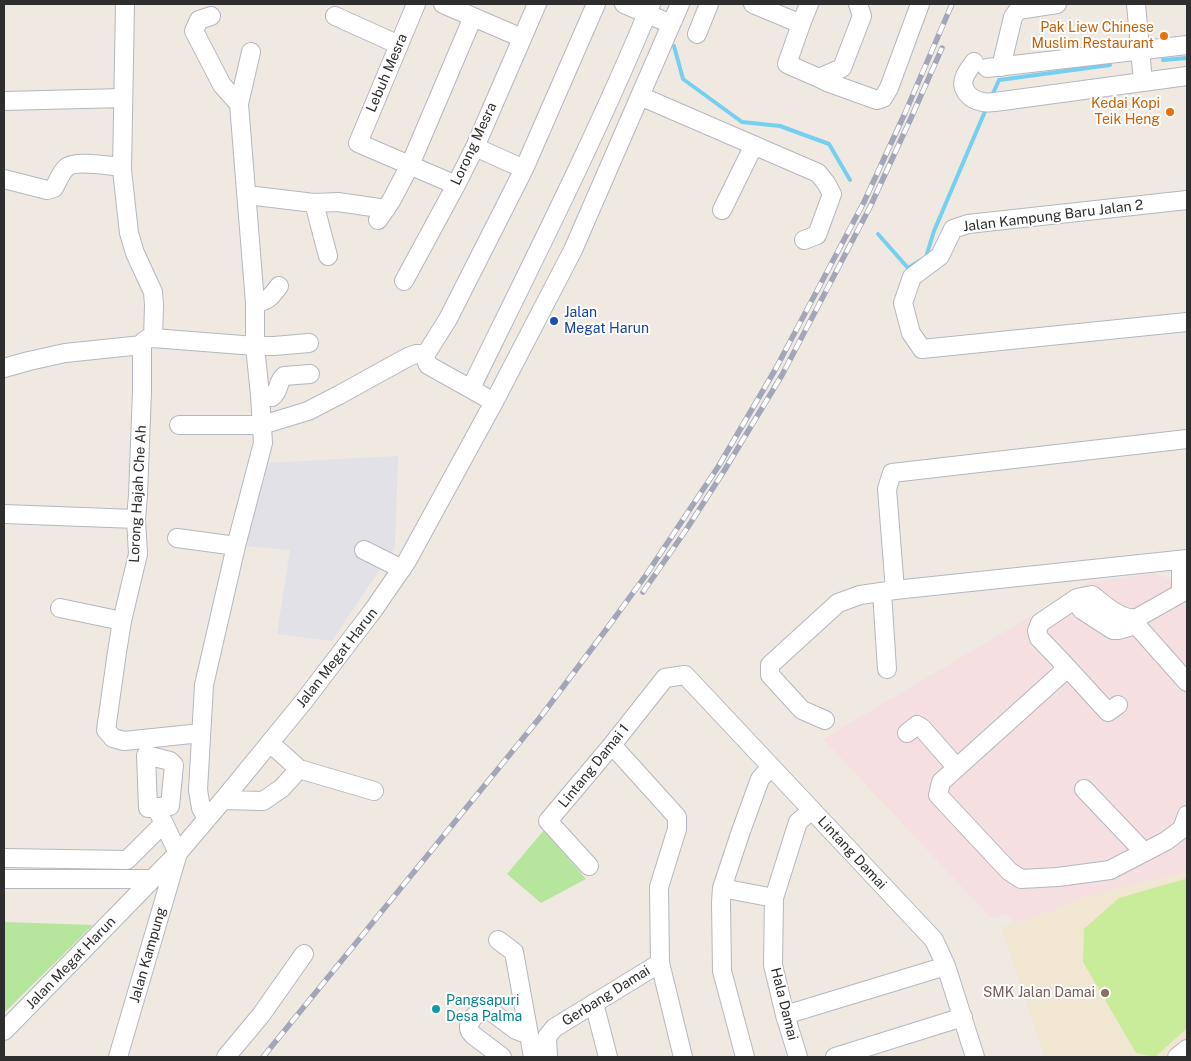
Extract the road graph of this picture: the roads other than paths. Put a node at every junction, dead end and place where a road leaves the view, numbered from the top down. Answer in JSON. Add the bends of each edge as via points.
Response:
{"nodes":[{"id":1,"x":125,"y":4,"type":"edge"},
{"id":2,"x":416,"y":4,"type":"edge"},
{"id":3,"x":443,"y":4,"type":"edge"},
{"id":4,"x":537,"y":4,"type":"edge"},
{"id":5,"x":596,"y":4,"type":"edge"},
{"id":6,"x":624,"y":4,"type":"edge"},
{"id":7,"x":680,"y":4,"type":"edge"},
{"id":8,"x":709,"y":4,"type":"edge"},
{"id":9,"x":753,"y":4,"type":"edge"},
{"id":10,"x":810,"y":4,"type":"edge"},
{"id":11,"x":858,"y":4,"type":"edge"},
{"id":12,"x":920,"y":4,"type":"edge"},
{"id":13,"x":1057,"y":4,"type":"edge"},
{"id":14,"x":1136,"y":4,"type":"edge"},
{"id":15,"x":649,"y":9,"type":"edge"},
{"id":16,"x":211,"y":16,"type":"dead end"},
{"id":17,"x":335,"y":16,"type":"dead end"},
{"id":18,"x":473,"y":17,"type":"junction"},
{"id":19,"x":671,"y":24,"type":"junction"},
{"id":20,"x":801,"y":24,"type":"junction"},
{"id":21,"x":696,"y":34,"type":"dead end"},
{"id":22,"x":522,"y":38,"type":"junction"},
{"id":23,"x":399,"y":45,"type":"junction"},
{"id":24,"x":1187,"y":45,"type":"edge"},
{"id":25,"x":1141,"y":51,"type":"junction"},
{"id":26,"x":251,"y":52,"type":"dead end"},
{"id":27,"x":987,"y":66,"type":"junction"},
{"id":28,"x":1187,"y":76,"type":"edge"},
{"id":29,"x":819,"y":78,"type":"junction"},
{"id":30,"x":1143,"y":82,"type":"junction"},
{"id":31,"x":640,"y":96,"type":"junction"},
{"id":32,"x":123,"y":98,"type":"junction"},
{"id":33,"x":4,"y":101,"type":"edge"},
{"id":34,"x":239,"y":104,"type":"junction"},
{"id":35,"x":754,"y":146,"type":"junction"},
{"id":36,"x":475,"y":147,"type":"junction"},
{"id":37,"x":410,"y":165,"type":"junction"},
{"id":38,"x":122,"y":167,"type":"junction"},
{"id":39,"x":524,"y":169,"type":"junction"},
{"id":40,"x":4,"y":179,"type":"edge"},
{"id":41,"x":456,"y":185,"type":"junction"},
{"id":42,"x":247,"y":195,"type":"junction"},
{"id":43,"x":1187,"y":200,"type":"edge"},
{"id":44,"x":314,"y":203,"type":"junction"},
{"id":45,"x":722,"y":210,"type":"dead end"},
{"id":46,"x":804,"y":240,"type":"dead end"},
{"id":47,"x":328,"y":256,"type":"dead end"},
{"id":48,"x":404,"y":281,"type":"dead end"},
{"id":49,"x":279,"y":286,"type":"dead end"},
{"id":50,"x":255,"y":303,"type":"junction"},
{"id":51,"x":1187,"y":322,"type":"edge"},
{"id":52,"x":148,"y":342,"type":"junction"},
{"id":53,"x":309,"y":344,"type":"dead end"},
{"id":54,"x":255,"y":346,"type":"junction"},
{"id":55,"x":426,"y":354,"type":"junction"},
{"id":56,"x":4,"y":368,"type":"edge"},
{"id":57,"x":310,"y":374,"type":"dead end"},
{"id":58,"x":471,"y":388,"type":"junction"},
{"id":59,"x":260,"y":395,"type":"junction"},
{"id":60,"x":494,"y":402,"type":"junction"},
{"id":61,"x":179,"y":425,"type":"dead end"},
{"id":62,"x":262,"y":425,"type":"junction"},
{"id":63,"x":1187,"y":440,"type":"edge"},
{"id":64,"x":4,"y":514,"type":"edge"},
{"id":65,"x":136,"y":519,"type":"junction"},
{"id":66,"x":177,"y":538,"type":"dead end"},
{"id":67,"x":236,"y":546,"type":"junction"},
{"id":68,"x":364,"y":550,"type":"dead end"},
{"id":69,"x":1184,"y":559,"type":"edge"},
{"id":70,"x":402,"y":569,"type":"junction"},
{"id":71,"x":889,"y":591,"type":"junction"},
{"id":72,"x":60,"y":608,"type":"dead end"},
{"id":73,"x":122,"y":621,"type":"junction"},
{"id":74,"x":1133,"y":622,"type":"junction"},
{"id":75,"x":1064,"y":664,"type":"junction"},
{"id":76,"x":887,"y":669,"type":"dead end"},
{"id":77,"x":685,"y":675,"type":"joint"},
{"id":78,"x":1187,"y":682,"type":"edge"},
{"id":79,"x":1118,"y":705,"type":"dead end"},
{"id":80,"x":825,"y":720,"type":"dead end"},
{"id":81,"x":201,"y":733,"type":"junction"},
{"id":82,"x":907,"y":733,"type":"dead end"},
{"id":83,"x":270,"y":743,"type":"junction"},
{"id":84,"x":612,"y":745,"type":"junction"},
{"id":85,"x":771,"y":767,"type":"junction"},
{"id":86,"x":957,"y":768,"type":"junction"},
{"id":87,"x":299,"y":769,"type":"junction"},
{"id":88,"x":1084,"y":789,"type":"dead end"},
{"id":89,"x":374,"y":791,"type":"dead end"},
{"id":90,"x":223,"y":800,"type":"junction"},
{"id":91,"x":812,"y":810,"type":"junction"},
{"id":92,"x":1187,"y":815,"type":"edge"},
{"id":93,"x":207,"y":819,"type":"junction"},
{"id":94,"x":1144,"y":852,"type":"junction"},
{"id":95,"x":178,"y":854,"type":"junction"},
{"id":96,"x":4,"y":858,"type":"edge"},
{"id":97,"x":589,"y":866,"type":"dead end"},
{"id":98,"x":4,"y":879,"type":"edge"},
{"id":99,"x":153,"y":879,"type":"junction"},
{"id":100,"x":722,"y":888,"type":"junction"},
{"id":101,"x":774,"y":898,"type":"junction"},
{"id":102,"x":498,"y":940,"type":"dead end"},
{"id":103,"x":304,"y":954,"type":"dead end"},
{"id":104,"x":660,"y":963,"type":"junction"},
{"id":105,"x":946,"y":966,"type":"junction"},
{"id":106,"x":594,"y":1002,"type":"junction"},
{"id":107,"x":785,"y":1015,"type":"junction"},
{"id":108,"x":962,"y":1017,"type":"junction"},
{"id":109,"x":4,"y":1032,"type":"edge"},
{"id":110,"x":528,"y":1033,"type":"junction"},
{"id":111,"x":1187,"y":1049,"type":"edge"},
{"id":112,"x":118,"y":1057,"type":"edge"},
{"id":113,"x":226,"y":1057,"type":"edge"},
{"id":114,"x":502,"y":1057,"type":"edge"},
{"id":115,"x":533,"y":1057,"type":"edge"},
{"id":116,"x":548,"y":1057,"type":"edge"},
{"id":117,"x":608,"y":1057,"type":"edge"},
{"id":118,"x":683,"y":1057,"type":"edge"},
{"id":119,"x":745,"y":1057,"type":"edge"},
{"id":120,"x":798,"y":1057,"type":"edge"},
{"id":121,"x":834,"y":1057,"type":"edge"},
{"id":122,"x":975,"y":1057,"type":"edge"},
{"id":123,"x":1177,"y":1057,"type":"edge"}],
"edges":[{"from":1,"to":32,"type":"street","name":"Lorong Hajah Che Ah"},
{"from":2,"to":23,"type":"street","name":"Lebuh Mesra"},
{"from":3,"to":18,"type":"street"},
{"from":4,"to":22,"type":"street","name":"Lorong Mesra"},
{"from":5,"to":39,"type":"street"},
{"from":6,"to":15,"type":"street"},
{"from":7,"to":19,"type":"street","name":"Jalan Megat Harun"},
{"from":8,"to":21,"type":"street"},
{"from":9,"to":20,"type":"street"},
{"from":10,"to":20,"type":"street"},
{"from":11,"to":29,"type":"street","via":[[862,16],[842,68]]},
{"from":12,"to":29,"type":"street","via":[[884,98],[877,100]]},
{"from":13,"to":27,"type":"street","via":[[1018,10]]},
{"from":14,"to":25,"type":"street"},
{"from":15,"to":19,"type":"street"},
{"from":15,"to":58,"type":"street","via":[[560,207]]},
{"from":16,"to":34,"type":"street","via":[[199,20],[194,31],[222,86]]},
{"from":17,"to":23,"type":"street"},
{"from":18,"to":22,"type":"street"},
{"from":18,"to":37,"type":"street"},
{"from":19,"to":31,"type":"street","name":"Jalan Megat Harun"},
{"from":20,"to":29,"type":"street","via":[[787,64]]},
{"from":22,"to":36,"type":"street","name":"Lorong Mesra"},
{"from":23,"to":37,"type":"street","name":"Lebuh Mesra","via":[[358,143]]},
{"from":24,"to":25,"type":"street"},
{"from":25,"to":27,"type":"street"},
{"from":25,"to":30,"type":"street"},
{"from":26,"to":34,"type":"street"},
{"from":27,"to":30,"type":"street","via":[[965,75],[963,83],[968,95],[982,102]]},
{"from":28,"to":30,"type":"street"},
{"from":31,"to":35,"type":"street"},
{"from":31,"to":60,"type":"street","name":"Jalan Megat Harun","via":[[573,250]]},
{"from":32,"to":33,"type":"street"},
{"from":32,"to":38,"type":"street","name":"Lorong Hajah Che Ah"},
{"from":34,"to":42,"type":"street"},
{"from":35,"to":45,"type":"street"},
{"from":35,"to":46,"type":"street","via":[[818,173],[832,194],[816,235]]},
{"from":36,"to":39,"type":"street"},
{"from":36,"to":41,"type":"street","name":"Lorong Mesra"},
{"from":37,"to":41,"type":"street"},
{"from":37,"to":44,"type":"street","via":[[382,214],[338,202]]},
{"from":38,"to":40,"type":"street","via":[[76,163],[68,166],[54,188],[47,190]]},
{"from":38,"to":52,"type":"street","name":"Lorong Hajah Che Ah","via":[[129,233],[153,292]]},
{"from":39,"to":55,"type":"street","via":[[448,319]]},
{"from":41,"to":48,"type":"street","name":"Lorong Mesra"},
{"from":42,"to":44,"type":"street"},
{"from":42,"to":50,"type":"street"},
{"from":43,"to":51,"type":"street","name":"Jalan Kampung Baru Jalan 2","via":[[968,224],[953,229],[940,256],[912,277],[903,304],[910,333],[922,349]]},
{"from":44,"to":47,"type":"street"},
{"from":49,"to":50,"type":"street","via":[[266,302]]},
{"from":50,"to":54,"type":"street"},
{"from":52,"to":54,"type":"street"},
{"from":52,"to":56,"type":"street","via":[[65,354]]},
{"from":52,"to":65,"type":"street","name":"Lorong Hajah Che Ah","via":[[142,391]]},
{"from":53,"to":54,"type":"street"},
{"from":54,"to":59,"type":"street"},
{"from":55,"to":58,"type":"street","via":[[428,365]]},
{"from":55,"to":62,"type":"street","via":[[408,357],[308,411]]},
{"from":57,"to":59,"type":"street","via":[[284,376],[272,397]]},
{"from":58,"to":60,"type":"street"},
{"from":59,"to":62,"type":"street"},
{"from":60,"to":70,"type":"street","name":"Jalan Megat Harun"},
{"from":61,"to":62,"type":"street"},
{"from":62,"to":67,"type":"street","via":[[263,443]]},
{"from":63,"to":71,"type":"street","via":[[892,473],[887,489]]},
{"from":64,"to":65,"type":"street"},
{"from":65,"to":73,"type":"street","name":"Lorong Hajah Che Ah","via":[[138,554]]},
{"from":66,"to":67,"type":"street"},
{"from":67,"to":81,"type":"street","via":[[204,686]]},
{"from":68,"to":70,"type":"street"},
{"from":69,"to":71,"type":"street"},
{"from":69,"to":74,"type":"street","via":[[1181,593]]},
{"from":70,"to":83,"type":"street","name":"Jalan Megat Harun"},
{"from":71,"to":76,"type":"street"},
{"from":71,"to":80,"type":"street","via":[[860,595],[838,603],[770,665],[770,674],[802,710]]},
{"from":72,"to":73,"type":"street"},
{"from":73,"to":81,"type":"street","name":"Lorong Hajah Che Ah","via":[[106,730],[113,738],[124,741]]},
{"from":74,"to":75,"type":"street","via":[[1092,595],[1078,598],[1040,623],[1036,631]]},
{"from":74,"to":78,"type":"street"},
{"from":75,"to":79,"type":"street","via":[[1108,712]]},
{"from":75,"to":86,"type":"street","via":[[1062,673]]},
{"from":77,"to":84,"type":"street","name":"Lintang Damai 1","via":[[665,678]]},
{"from":77,"to":85,"type":"street","name":"Lintang Damai"},
{"from":81,"to":93,"type":"street","via":[[198,790]]},
{"from":82,"to":86,"type":"street","via":[[916,725],[922,728]]},
{"from":83,"to":87,"type":"street"},
{"from":83,"to":90,"type":"street","name":"Jalan Megat Harun"},
{"from":84,"to":97,"type":"street","name":"Lintang Damai 1","via":[[548,821]]},
{"from":84,"to":104,"type":"street","via":[[678,817],[659,887]]},
{"from":85,"to":91,"type":"street","name":"Lintang Damai"},
{"from":85,"to":100,"type":"street","via":[[760,779]]},
{"from":86,"to":94,"type":"street","via":[[940,782],[938,795],[1009,872],[1021,879],[1110,870]]},
{"from":87,"to":89,"type":"street"},
{"from":87,"to":90,"type":"street","via":[[282,788],[263,801]]},
{"from":88,"to":94,"type":"street"},
{"from":90,"to":93,"type":"street","name":"Jalan Megat Harun"},
{"from":91,"to":101,"type":"street","name":"Hala Damai","via":[[798,822]]},
{"from":91,"to":105,"type":"street","name":"Lintang Damai","via":[[934,940]]},
{"from":92,"to":94,"type":"street","via":[[1182,829]]},
{"from":93,"to":95,"type":"street","name":"Jalan Megat Harun"},
{"from":95,"to":96,"type":"street","via":[[160,815],[127,860]]},
{"from":95,"to":99,"type":"street","name":"Jalan Megat Harun"},
{"from":95,"to":112,"type":"street","name":"Jalan Kampung"},
{"from":98,"to":99,"type":"street"},
{"from":99,"to":109,"type":"street","name":"Jalan Megat Harun"},
{"from":100,"to":101,"type":"street"},
{"from":100,"to":119,"type":"street","via":[[722,971]]},
{"from":101,"to":107,"type":"street","name":"Hala Damai","via":[[773,965]]},
{"from":102,"to":110,"type":"street","via":[[514,952]]},
{"from":103,"to":113,"type":"street","via":[[267,1008]]},
{"from":104,"to":106,"type":"street","name":"Gerbang Damai"},
{"from":104,"to":118,"type":"street"},
{"from":105,"to":107,"type":"street"},
{"from":105,"to":108,"type":"street","name":"Lintang Damai"},
{"from":106,"to":116,"type":"street","name":"Gerbang Damai","via":[[554,1028],[547,1037]]},
{"from":106,"to":117,"type":"street"},
{"from":107,"to":120,"type":"street","name":"Hala Damai"},
{"from":108,"to":121,"type":"street"},
{"from":108,"to":122,"type":"street","name":"Lintang Damai"},
{"from":110,"to":114,"type":"street","via":[[516,1030],[489,1010],[481,1010],[468,1027],[473,1035]]},
{"from":110,"to":115,"type":"street"},
{"from":111,"to":123,"type":"street"}]}
